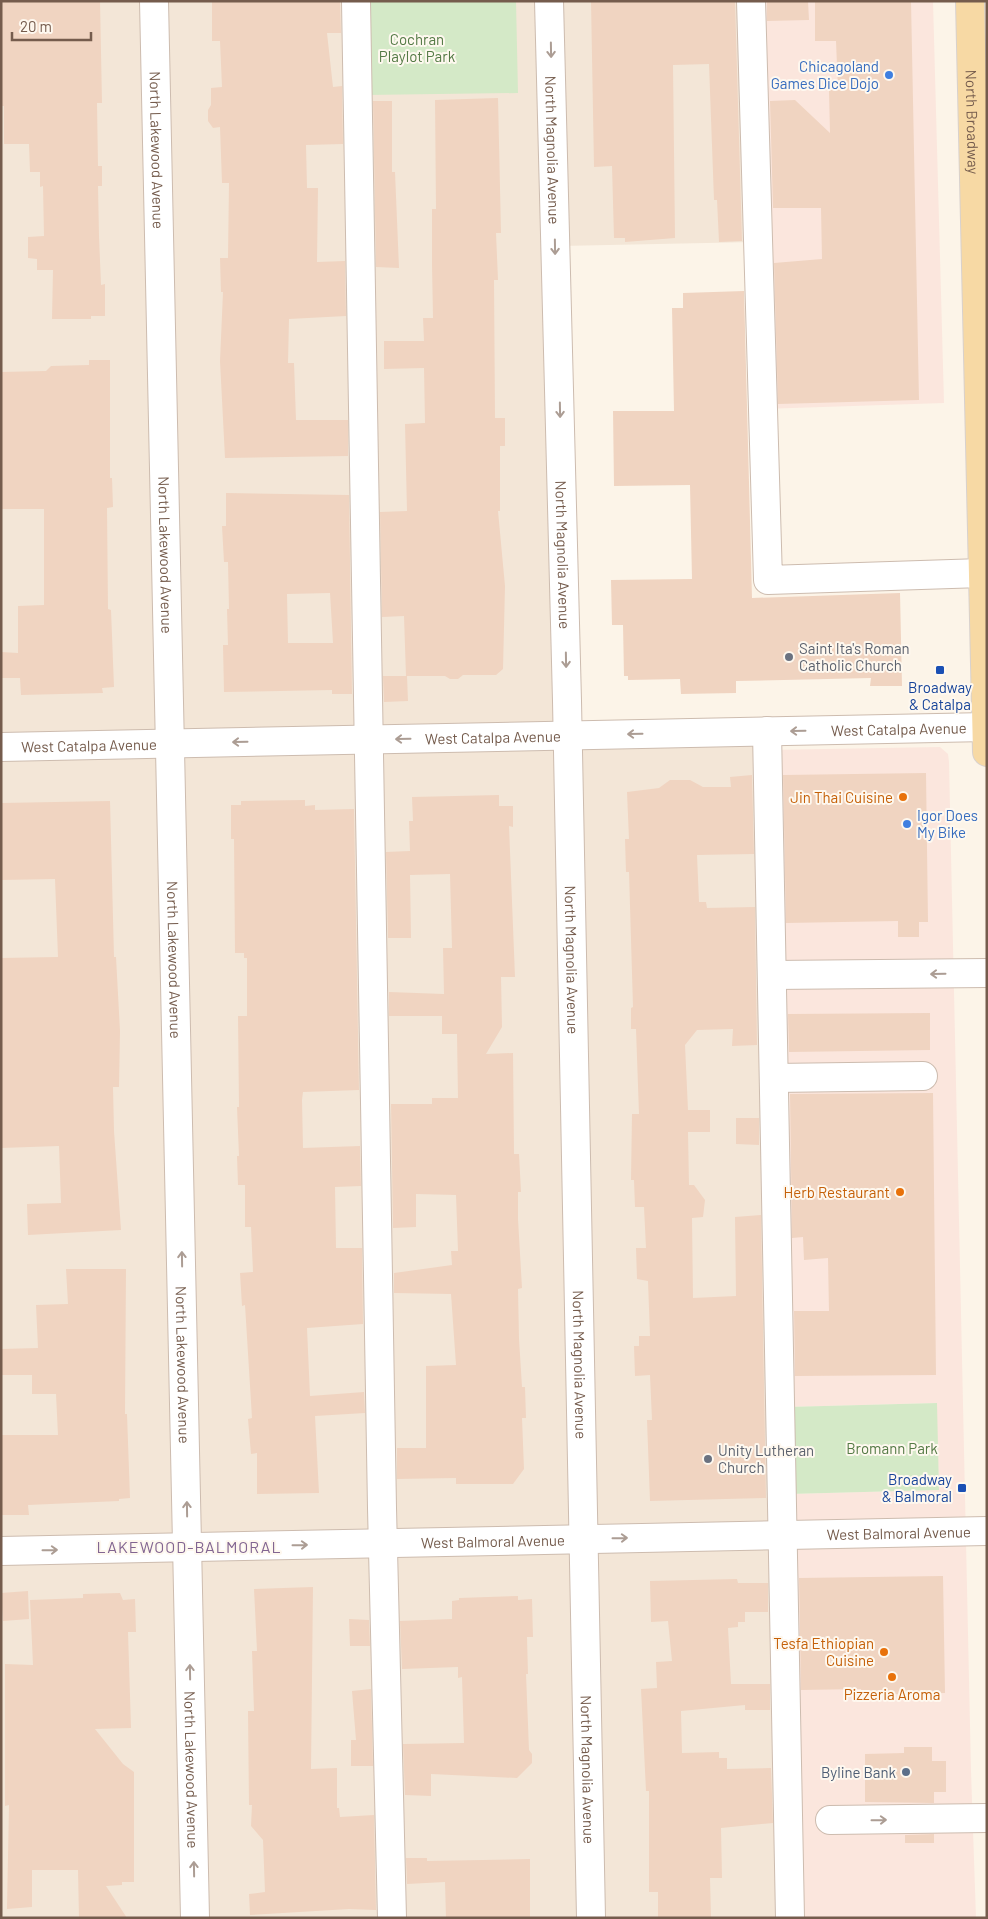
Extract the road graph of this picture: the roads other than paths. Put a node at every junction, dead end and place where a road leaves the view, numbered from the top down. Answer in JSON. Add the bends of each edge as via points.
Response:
{"nodes":[{"id":1,"x":154,"y":1,"type":"edge"},
{"id":2,"x":356,"y":1,"type":"edge"},
{"id":3,"x":549,"y":1,"type":"edge"},
{"id":4,"x":751,"y":1,"type":"edge"},
{"id":5,"x":970,"y":1,"type":"edge"},
{"id":6,"x":982,"y":573,"type":"junction"},
{"id":7,"x":986,"y":727,"type":"edge"},
{"id":8,"x":767,"y":731,"type":"junction"},
{"id":9,"x":568,"y":736,"type":"junction"},
{"id":10,"x":368,"y":740,"type":"junction"},
{"id":11,"x":171,"y":744,"type":"junction"},
{"id":12,"x":1,"y":747,"type":"edge"},
{"id":13,"x":987,"y":752,"type":"edge"},
{"id":14,"x":987,"y":973,"type":"edge"},
{"id":15,"x":772,"y":975,"type":"junction"},
{"id":16,"x":923,"y":1076,"type":"dead end"},
{"id":17,"x":774,"y":1078,"type":"junction"},
{"id":18,"x":987,"y":1531,"type":"edge"},
{"id":19,"x":782,"y":1535,"type":"junction"},
{"id":20,"x":583,"y":1539,"type":"junction"},
{"id":21,"x":383,"y":1543,"type":"junction"},
{"id":22,"x":188,"y":1548,"type":"junction"},
{"id":23,"x":1,"y":1551,"type":"edge"},
{"id":24,"x":987,"y":1818,"type":"edge"},
{"id":25,"x":830,"y":1820,"type":"dead end"},
{"id":26,"x":195,"y":1918,"type":"edge"},
{"id":27,"x":392,"y":1918,"type":"edge"},
{"id":28,"x":591,"y":1918,"type":"edge"},
{"id":29,"x":790,"y":1918,"type":"edge"}],
"edges":[{"from":1,"to":11,"type":"street","name":"North Lakewood Avenue"},
{"from":2,"to":10,"type":"street"},
{"from":3,"to":9,"type":"street","name":"North Magnolia Avenue","one_way":true},
{"from":4,"to":6,"type":"street","via":[[768,580]]},
{"from":5,"to":6,"type":"main road","name":"North Broadway"},
{"from":6,"to":7,"type":"main road","name":"North Broadway"},
{"from":7,"to":8,"type":"street","name":"West Catalpa Avenue","one_way":true},
{"from":7,"to":13,"type":"main road","name":"North Broadway"},
{"from":8,"to":9,"type":"street","name":"West Catalpa Avenue","one_way":true},
{"from":8,"to":15,"type":"street"},
{"from":9,"to":10,"type":"street","name":"West Catalpa Avenue","one_way":true},
{"from":9,"to":20,"type":"street","name":"North Magnolia Avenue"},
{"from":10,"to":11,"type":"street","name":"West Catalpa Avenue","one_way":true},
{"from":10,"to":21,"type":"street"},
{"from":11,"to":12,"type":"street","name":"West Catalpa Avenue"},
{"from":22,"to":11,"type":"street","name":"North Lakewood Avenue","one_way":true},
{"from":14,"to":15,"type":"street","one_way":true},
{"from":15,"to":17,"type":"street"},
{"from":16,"to":17,"type":"street"},
{"from":17,"to":19,"type":"street"},
{"from":18,"to":19,"type":"street","name":"West Balmoral Avenue"},
{"from":20,"to":19,"type":"street","name":"West Balmoral Avenue","one_way":true},
{"from":19,"to":29,"type":"street"},
{"from":20,"to":21,"type":"street","name":"West Balmoral Avenue"},
{"from":20,"to":28,"type":"street","name":"North Magnolia Avenue"},
{"from":22,"to":21,"type":"street","name":"West Balmoral Avenue","one_way":true},
{"from":21,"to":27,"type":"street"},
{"from":23,"to":22,"type":"street","name":"West Balmoral Avenue","one_way":true},
{"from":26,"to":22,"type":"street","name":"North Lakewood Avenue","one_way":true},
{"from":25,"to":24,"type":"street","one_way":true}]}
